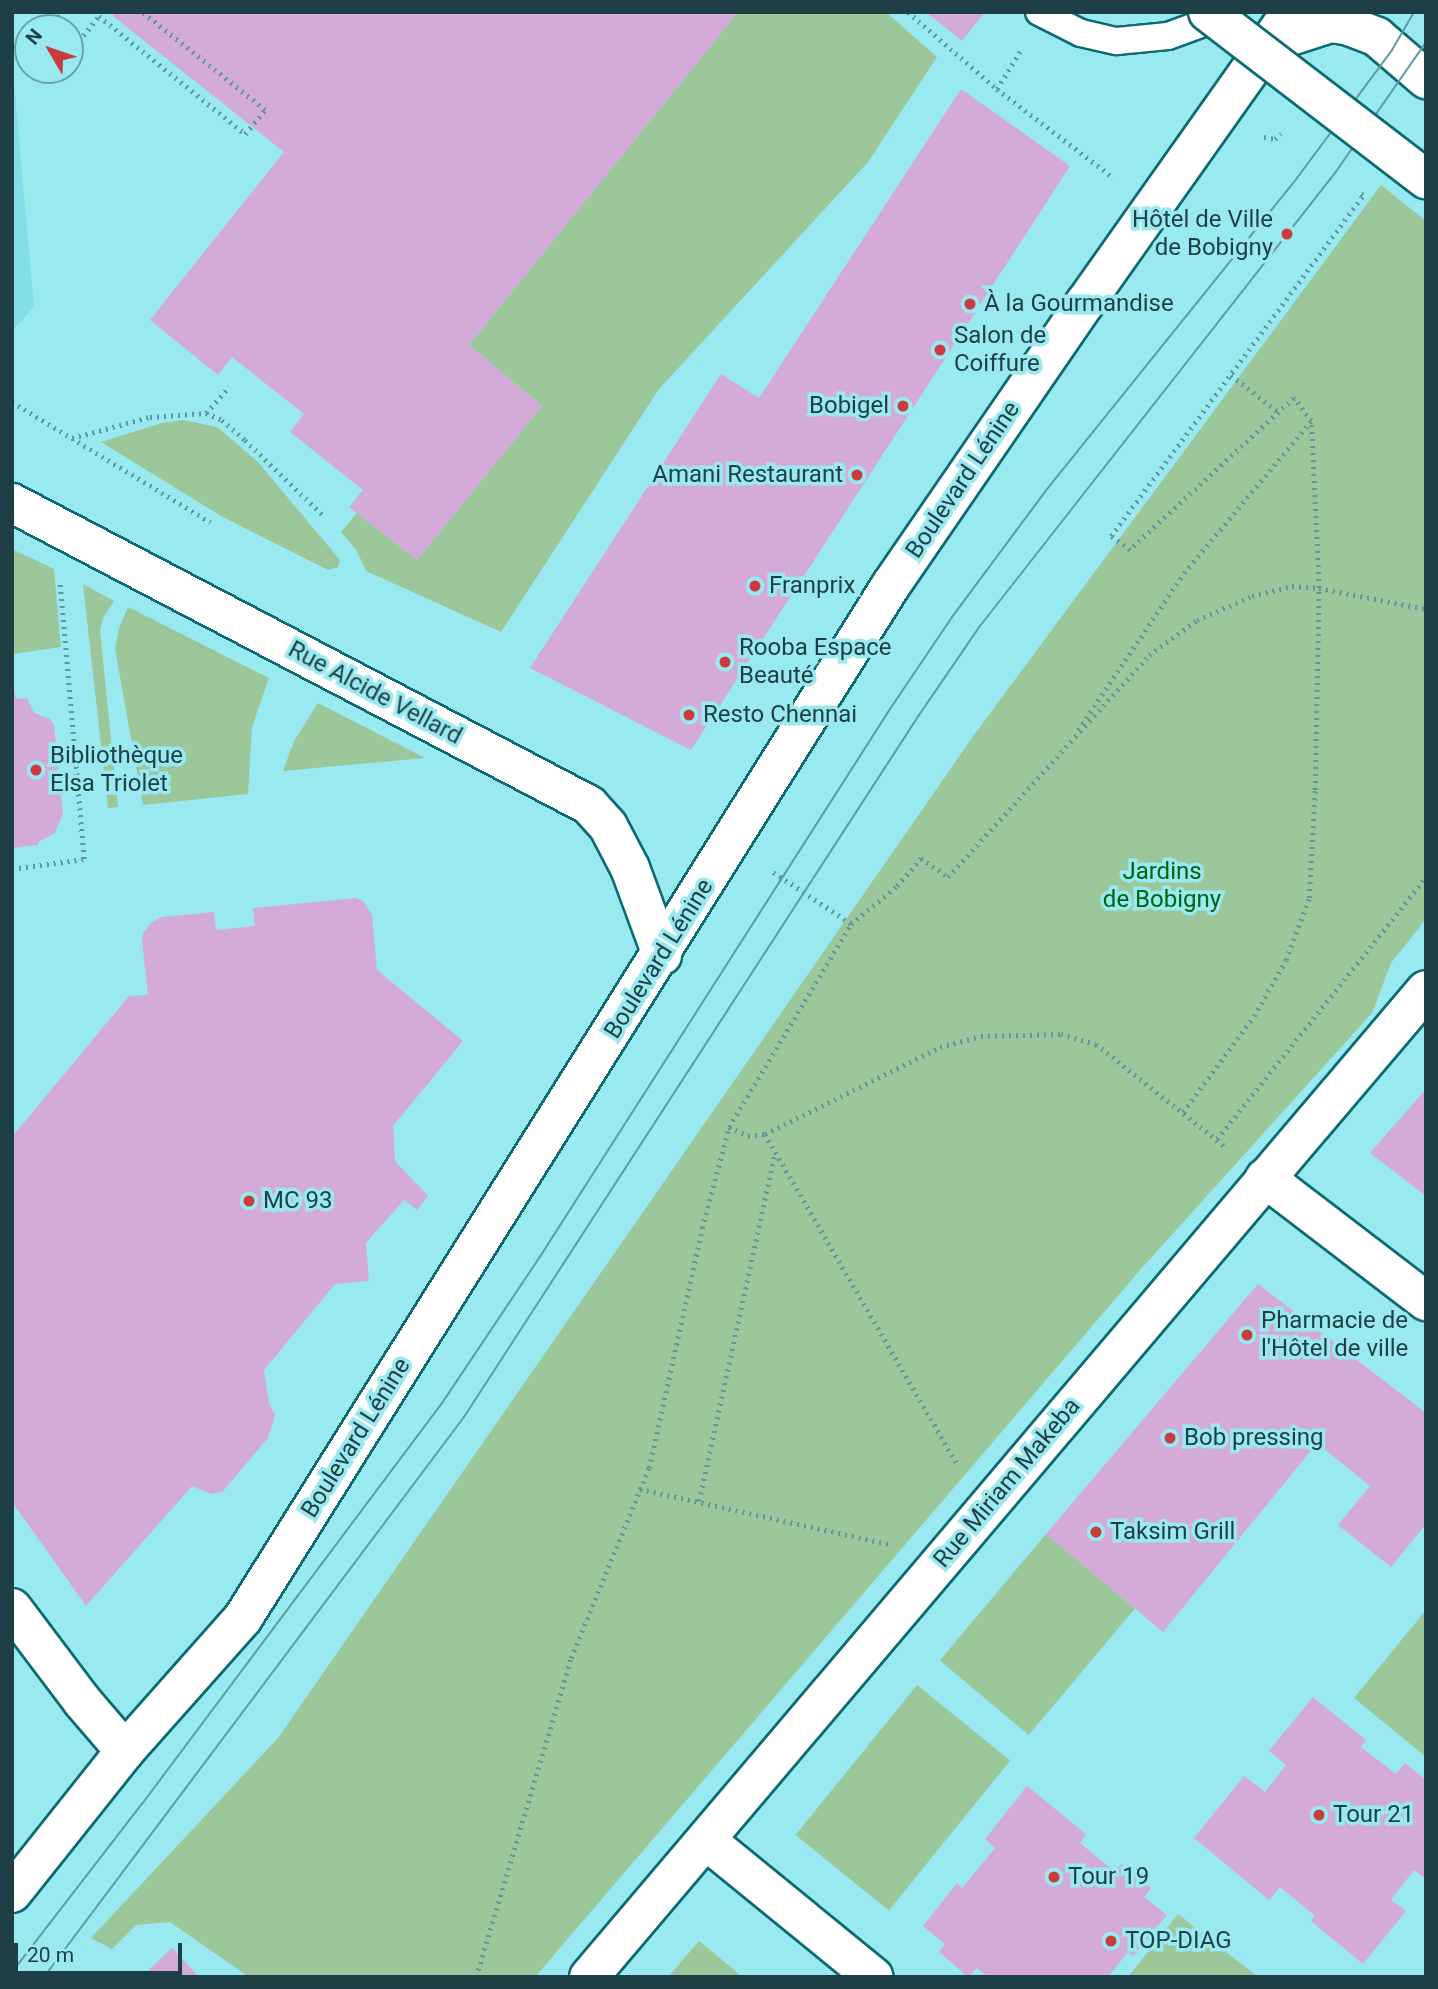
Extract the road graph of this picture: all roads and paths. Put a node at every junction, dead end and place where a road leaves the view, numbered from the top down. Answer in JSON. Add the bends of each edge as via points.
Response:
{"nodes":[{"id":1,"x":142,"y":12,"type":"edge"},
{"id":2,"x":908,"y":12,"type":"edge"},
{"id":3,"x":1039,"y":12,"type":"edge"},
{"id":4,"x":1291,"y":12,"type":"edge"},
{"id":5,"x":1206,"y":17,"type":"edge"},
{"id":6,"x":84,"y":35,"type":"edge"},
{"id":7,"x":1269,"y":43,"type":"junction"},
{"id":8,"x":1426,"y":79,"type":"edge"},
{"id":9,"x":1280,"y":129,"type":"dead end"},
{"id":10,"x":1288,"y":135,"type":"dead end"},
{"id":11,"x":1426,"y":179,"type":"edge"},
{"id":12,"x":1353,"y":188,"type":"dead end"},
{"id":13,"x":1153,"y":208,"type":"junction"},
{"id":14,"x":1231,"y":376,"type":"junction"},
{"id":15,"x":229,"y":387,"type":"dead end"},
{"id":16,"x":12,"y":402,"type":"edge"},
{"id":17,"x":206,"y":412,"type":"junction"},
{"id":18,"x":1278,"y":412,"type":"junction"},
{"id":19,"x":1311,"y":421,"type":"junction"},
{"id":20,"x":72,"y":438,"type":"junction"},
{"id":21,"x":12,"y":503,"type":"edge"},
{"id":22,"x":324,"y":516,"type":"dead end"},
{"id":23,"x":210,"y":522,"type":"dead end"},
{"id":24,"x":58,"y":527,"type":"junction"},
{"id":25,"x":1319,"y":587,"type":"junction"},
{"id":26,"x":1426,"y":609,"type":"edge"},
{"id":27,"x":1069,"y":744,"type":"junction"},
{"id":28,"x":760,"y":865,"type":"dead end"},
{"id":29,"x":12,"y":869,"type":"edge"},
{"id":30,"x":1426,"y":877,"type":"edge"},
{"id":31,"x":851,"y":924,"type":"junction"},
{"id":32,"x":662,"y":955,"type":"junction"},
{"id":33,"x":1426,"y":990,"type":"edge"},
{"id":34,"x":1183,"y":1112,"type":"junction"},
{"id":35,"x":729,"y":1127,"type":"junction"},
{"id":36,"x":765,"y":1134,"type":"junction"},
{"id":37,"x":1217,"y":1139,"type":"junction"},
{"id":38,"x":775,"y":1153,"type":"junction"},
{"id":39,"x":1265,"y":1178,"type":"junction"},
{"id":40,"x":1426,"y":1301,"type":"edge"},
{"id":41,"x":640,"y":1489,"type":"junction"},
{"id":42,"x":699,"y":1501,"type":"junction"},
{"id":43,"x":984,"y":1510,"type":"junction"},
{"id":44,"x":945,"y":1557,"type":"junction"},
{"id":45,"x":12,"y":1608,"type":"edge"},
{"id":46,"x":125,"y":1751,"type":"junction"},
{"id":47,"x":707,"y":1841,"type":"junction"},
{"id":48,"x":12,"y":1893,"type":"edge"},
{"id":49,"x":476,"y":1977,"type":"edge"},
{"id":50,"x":589,"y":1977,"type":"edge"},
{"id":51,"x":874,"y":1977,"type":"edge"}],
"edges":[{"from":1,"to":6,"type":"path","via":[[264,110],[246,134],[99,16]]},
{"from":2,"to":13,"type":"path","via":[[997,89]]},
{"from":3,"to":5,"type":"lane","via":[[1081,33],[1117,41],[1168,36]]},
{"from":4,"to":7,"type":"street","name":"Boulevard Lénine"},
{"from":5,"to":11,"type":"street","bridge":true},
{"from":7,"to":8,"type":"street","via":[[1331,23],[1349,26],[1377,37]]},
{"from":7,"to":13,"type":"street","name":"Boulevard Lénine"},
{"from":9,"to":10,"type":"path"},
{"from":12,"to":14,"type":"path","via":[[1363,195]]},
{"from":13,"to":32,"type":"street","name":"Boulevard Lénine","via":[[891,585]]},
{"from":14,"to":18,"type":"path"},
{"from":14,"to":18,"type":"path","via":[[1111,536],[1130,550]]},
{"from":15,"to":17,"type":"path"},
{"from":16,"to":20,"type":"path"},
{"from":17,"to":20,"type":"path","via":[[150,417]]},
{"from":17,"to":22,"type":"path","via":[[237,433]]},
{"from":18,"to":19,"type":"path","via":[[1294,398]]},
{"from":19,"to":25,"type":"path"},
{"from":19,"to":27,"type":"path","via":[[1184,573]]},
{"from":20,"to":23,"type":"path"},
{"from":21,"to":24,"type":"street","name":"Rue Alcide Vellard"},
{"from":24,"to":29,"type":"path","via":[[85,859]]},
{"from":24,"to":32,"type":"street","name":"Rue Alcide Vellard","via":[[589,805],[608,826],[630,868]]},
{"from":25,"to":26,"type":"path"},
{"from":25,"to":27,"type":"path","via":[[1293,586],[1252,596],[1197,620],[1149,655]]},
{"from":25,"to":34,"type":"path","via":[[1309,898],[1286,960],[1254,1016]]},
{"from":27,"to":31,"type":"path","via":[[948,877],[921,858],[897,886]]},
{"from":28,"to":31,"type":"path"},
{"from":30,"to":37,"type":"path"},
{"from":31,"to":35,"type":"path"},
{"from":32,"to":46,"type":"street","name":"Boulevard Lénine","via":[[243,1618]]},
{"from":33,"to":39,"type":"street","name":"Rue Miriam Makeba"},
{"from":34,"to":36,"type":"path","via":[[1096,1044],[1061,1034],[1013,1034],[981,1036],[940,1047]]},
{"from":34,"to":37,"type":"path"},
{"from":35,"to":36,"type":"path","via":[[748,1136]]},
{"from":35,"to":41,"type":"path","via":[[649,1468]]},
{"from":36,"to":38,"type":"path"},
{"from":37,"to":39,"type":"path"},
{"from":38,"to":42,"type":"path"},
{"from":38,"to":43,"type":"path"},
{"from":39,"to":40,"type":"street"},
{"from":39,"to":43,"type":"street","name":"Rue Miriam Makeba"},
{"from":41,"to":42,"type":"path"},
{"from":41,"to":49,"type":"path","via":[[572,1658]]},
{"from":42,"to":44,"type":"path"},
{"from":43,"to":44,"type":"street","name":"Rue Miriam Makeba"},
{"from":44,"to":47,"type":"street","name":"Rue Miriam Makeba"},
{"from":45,"to":46,"type":"street"},
{"from":46,"to":48,"type":"street","name":"Boulevard Lénine"},
{"from":47,"to":50,"type":"street","name":"Rue Miriam Makeba"},
{"from":47,"to":51,"type":"street"}]}
